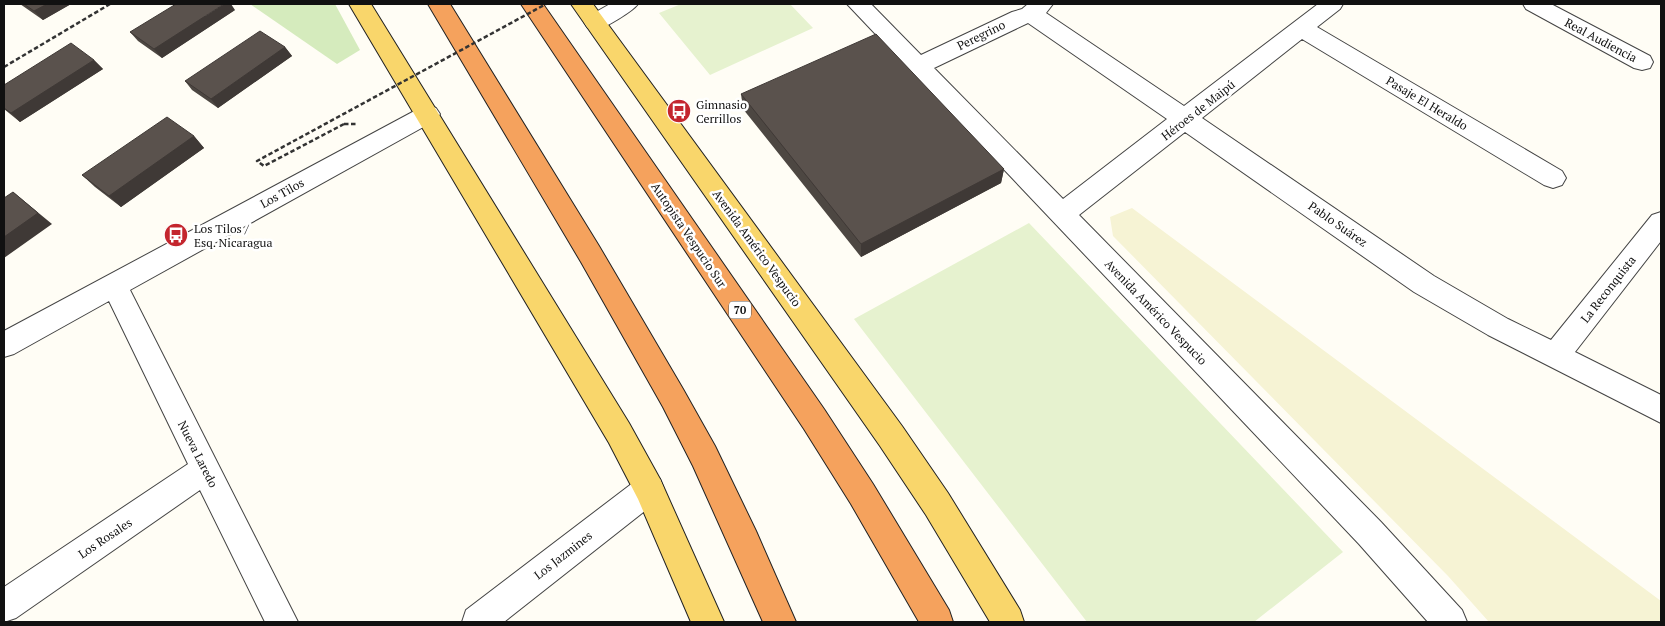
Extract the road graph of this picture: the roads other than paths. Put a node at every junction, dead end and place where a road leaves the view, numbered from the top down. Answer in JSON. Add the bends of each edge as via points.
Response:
{"nodes":[{"id":1,"x":360,"y":4,"type":"edge"},
{"id":2,"x":439,"y":4,"type":"edge"},
{"id":3,"x":532,"y":4,"type":"edge"},
{"id":4,"x":628,"y":4,"type":"edge"},
{"id":5,"x":858,"y":4,"type":"edge"},
{"id":6,"x":1332,"y":4,"type":"edge"},
{"id":7,"x":1534,"y":4,"type":"edge"},
{"id":8,"x":1036,"y":9,"type":"edge"},
{"id":9,"x":588,"y":13,"type":"edge"},
{"id":10,"x":1302,"y":29,"type":"junction"},
{"id":11,"x":1642,"y":62,"type":"dead end"},
{"id":12,"x":918,"y":66,"type":"junction"},
{"id":13,"x":428,"y":114,"type":"junction"},
{"id":14,"x":1187,"y":119,"type":"junction"},
{"id":15,"x":1553,"y":178,"type":"dead end"},
{"id":16,"x":1061,"y":215,"type":"junction"},
{"id":17,"x":1661,"y":222,"type":"edge"},
{"id":18,"x":114,"y":285,"type":"junction"},
{"id":19,"x":4,"y":345,"type":"edge"},
{"id":20,"x":1556,"y":356,"type":"junction"},
{"id":21,"x":1661,"y":410,"type":"edge"},
{"id":22,"x":206,"y":469,"type":"junction"},
{"id":23,"x":649,"y":489,"type":"junction"},
{"id":24,"x":4,"y":606,"type":"edge"},
{"id":25,"x":1447,"y":621,"type":"edge"},
{"id":26,"x":282,"y":622,"type":"edge"},
{"id":27,"x":478,"y":622,"type":"edge"},
{"id":28,"x":708,"y":622,"type":"edge"},
{"id":29,"x":780,"y":622,"type":"edge"},
{"id":30,"x":937,"y":622,"type":"edge"},
{"id":31,"x":1008,"y":622,"type":"edge"}],
"edges":[{"from":1,"to":13,"type":"main road"},
{"from":2,"to":29,"type":"highway","via":[[673,398],[704,456]]},
{"from":3,"to":30,"type":"highway","name":"Autopista Vespucio Sur","number":"70","via":[[814,419]]},
{"from":4,"to":9,"type":"street"},
{"from":5,"to":12,"type":"street","name":"Avenida Américo Vespucio"},
{"from":6,"to":10,"type":"street","name":"Héroes de Maipú"},
{"from":7,"to":11,"type":"street","name":"Real Audiencia"},
{"from":8,"to":12,"type":"street","name":"Peregrino"},
{"from":8,"to":14,"type":"street","name":"Pablo Suárez","via":[[1038,18]]},
{"from":9,"to":31,"type":"main road","name":"Avenida Américo Vespucio","via":[[891,436],[937,504]]},
{"from":10,"to":14,"type":"street","name":"Héroes de Maipú"},
{"from":10,"to":15,"type":"street","name":"Pasaje El Heraldo"},
{"from":12,"to":16,"type":"street","name":"Avenida Américo Vespucio"},
{"from":13,"to":18,"type":"street","name":"Los Tilos"},
{"from":13,"to":23,"type":"main road","via":[[588,380]]},
{"from":14,"to":16,"type":"street","name":"Héroes de Maipú"},
{"from":14,"to":20,"type":"street","name":"Pablo Suárez","via":[[1424,284],[1477,316]]},
{"from":16,"to":25,"type":"street","name":"Avenida Américo Vespucio","via":[[1370,532]]},
{"from":17,"to":20,"type":"street","name":"La Reconquista"},
{"from":18,"to":19,"type":"street","name":"Los Tilos"},
{"from":18,"to":22,"type":"street","name":"Nueva Laredo"},
{"from":20,"to":21,"type":"street","name":"Pablo Suárez"},
{"from":22,"to":24,"type":"street","name":"Los Rosales"},
{"from":22,"to":26,"type":"street","name":"Nueva Laredo"},
{"from":23,"to":27,"type":"street","name":"Los Jazmines"},
{"from":23,"to":28,"type":"main road"}]}
